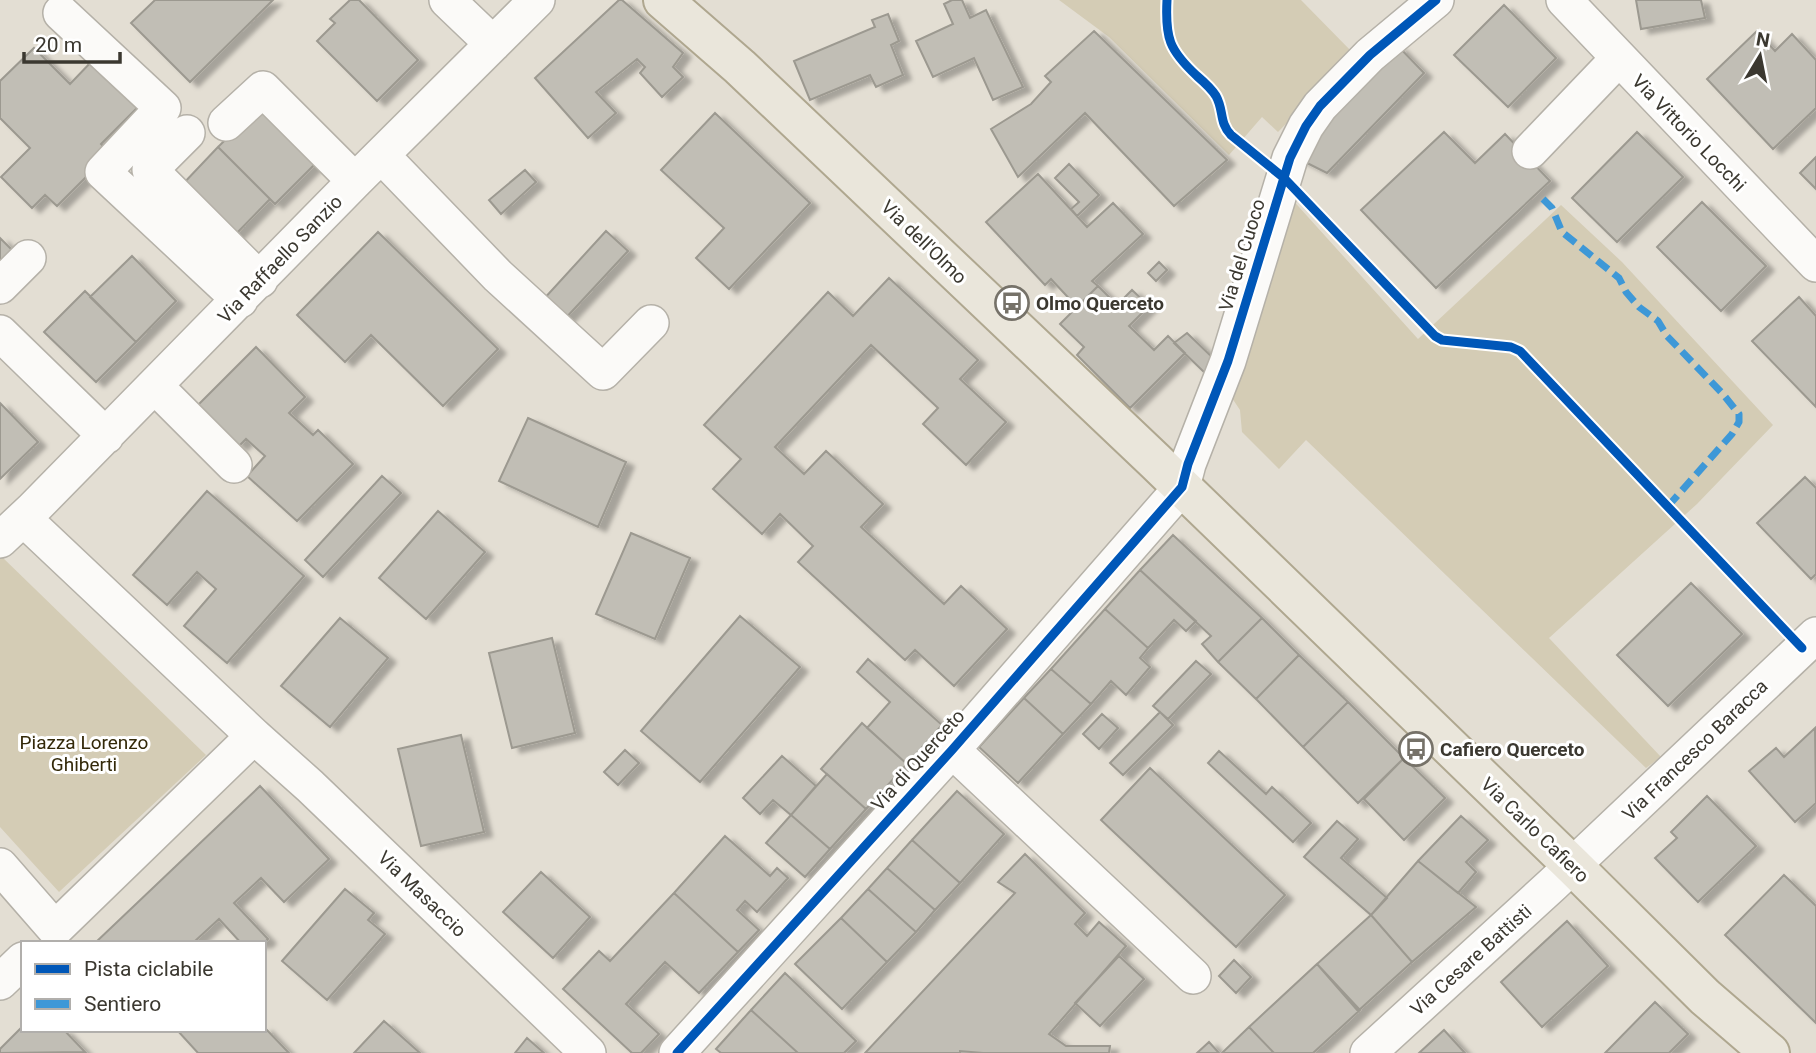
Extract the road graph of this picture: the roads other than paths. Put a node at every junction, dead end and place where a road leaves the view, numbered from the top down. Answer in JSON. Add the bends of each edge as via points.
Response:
{"nodes":[{"id":1,"x":447,"y":0,"type":"edge"},
{"id":2,"x":537,"y":0,"type":"edge"},
{"id":3,"x":663,"y":0,"type":"edge"},
{"id":4,"x":1436,"y":0,"type":"edge"},
{"id":5,"x":1564,"y":0,"type":"edge"},
{"id":6,"x":61,"y":13,"type":"dead end"},
{"id":7,"x":493,"y":44,"type":"junction"},
{"id":8,"x":1618,"y":59,"type":"junction"},
{"id":9,"x":226,"y":123,"type":"dead end"},
{"id":10,"x":187,"y":133,"type":"dead end"},
{"id":11,"x":1530,"y":151,"type":"dead end"},
{"id":12,"x":382,"y":156,"type":"junction"},
{"id":13,"x":355,"y":181,"type":"junction"},
{"id":14,"x":28,"y":258,"type":"dead end"},
{"id":15,"x":1816,"y":264,"type":"edge"},
{"id":16,"x":0,"y":286,"type":"edge"},
{"id":17,"x":250,"y":290,"type":"junction"},
{"id":18,"x":651,"y":323,"type":"dead end"},
{"id":19,"x":0,"y":333,"type":"edge"},
{"id":20,"x":0,"y":362,"type":"edge"},
{"id":21,"x":155,"y":386,"type":"junction"},
{"id":22,"x":97,"y":444,"type":"junction"},
{"id":23,"x":234,"y":466,"type":"dead end"},
{"id":24,"x":1182,"y":487,"type":"junction"},
{"id":25,"x":12,"y":529,"type":"edge"},
{"id":26,"x":1811,"y":649,"type":"edge"},
{"id":27,"x":254,"y":736,"type":"junction"},
{"id":28,"x":952,"y":750,"type":"junction"},
{"id":29,"x":0,"y":866,"type":"edge"},
{"id":30,"x":1573,"y":866,"type":"junction"},
{"id":31,"x":48,"y":936,"type":"edge"},
{"id":32,"x":21,"y":962,"type":"edge"},
{"id":33,"x":1193,"y":976,"type":"dead end"},
{"id":34,"x":0,"y":982,"type":"edge"},
{"id":35,"x":588,"y":1053,"type":"edge"},
{"id":36,"x":677,"y":1053,"type":"edge"},
{"id":37,"x":1368,"y":1053,"type":"edge"},
{"id":38,"x":1770,"y":1053,"type":"edge"}],
"edges":[{"from":1,"to":7,"type":"street"},
{"from":2,"to":7,"type":"street","name":"Via Raffaello Sanzio"},
{"from":3,"to":24,"type":"main road","name":"Via dell'Olmo","via":[[740,67]]},
{"from":4,"to":24,"type":"street","name":"Via del Cuoco","via":[[1370,55],[1306,126],[1290,158],[1228,361]]},
{"from":5,"to":8,"type":"street","name":"Via Vittorio Locchi"},
{"from":6,"to":17,"type":"street","via":[[163,108],[103,172]]},
{"from":7,"to":12,"type":"street","name":"Via Raffaello Sanzio"},
{"from":8,"to":11,"type":"street"},
{"from":8,"to":15,"type":"street","name":"Via Vittorio Locchi"},
{"from":9,"to":13,"type":"street","via":[[263,89]]},
{"from":10,"to":17,"type":"street","via":[[150,170]]},
{"from":12,"to":13,"type":"street","name":"Via Raffaello Sanzio"},
{"from":12,"to":18,"type":"street","via":[[498,276],[603,372]]},
{"from":13,"to":17,"type":"street","name":"Via Raffaello Sanzio"},
{"from":14,"to":16,"type":"street"},
{"from":17,"to":21,"type":"street","name":"Via Raffaello Sanzio"},
{"from":19,"to":22,"type":"street"},
{"from":20,"to":22,"type":"street"},
{"from":21,"to":22,"type":"street","name":"Via Raffaello Sanzio"},
{"from":21,"to":23,"type":"street"},
{"from":22,"to":25,"type":"street","name":"Via Raffaello Sanzio"},
{"from":24,"to":28,"type":"street","name":"Via di Querceto"},
{"from":24,"to":30,"type":"main road","name":"Via Carlo Cafiero"},
{"from":25,"to":27,"type":"street"},
{"from":26,"to":30,"type":"street","name":"Via Francesco Baracca"},
{"from":27,"to":31,"type":"street"},
{"from":27,"to":35,"type":"street","name":"Via Masaccio"},
{"from":28,"to":33,"type":"street","name":"Via di Querceto"},
{"from":28,"to":36,"type":"street","name":"Via di Querceto"},
{"from":29,"to":31,"type":"street"},
{"from":30,"to":37,"type":"street","name":"Via Cesare Battisti"},
{"from":30,"to":38,"type":"main road","name":"Via Carlo Cafiero","via":[[1705,997]]},
{"from":32,"to":34,"type":"street"}]}
